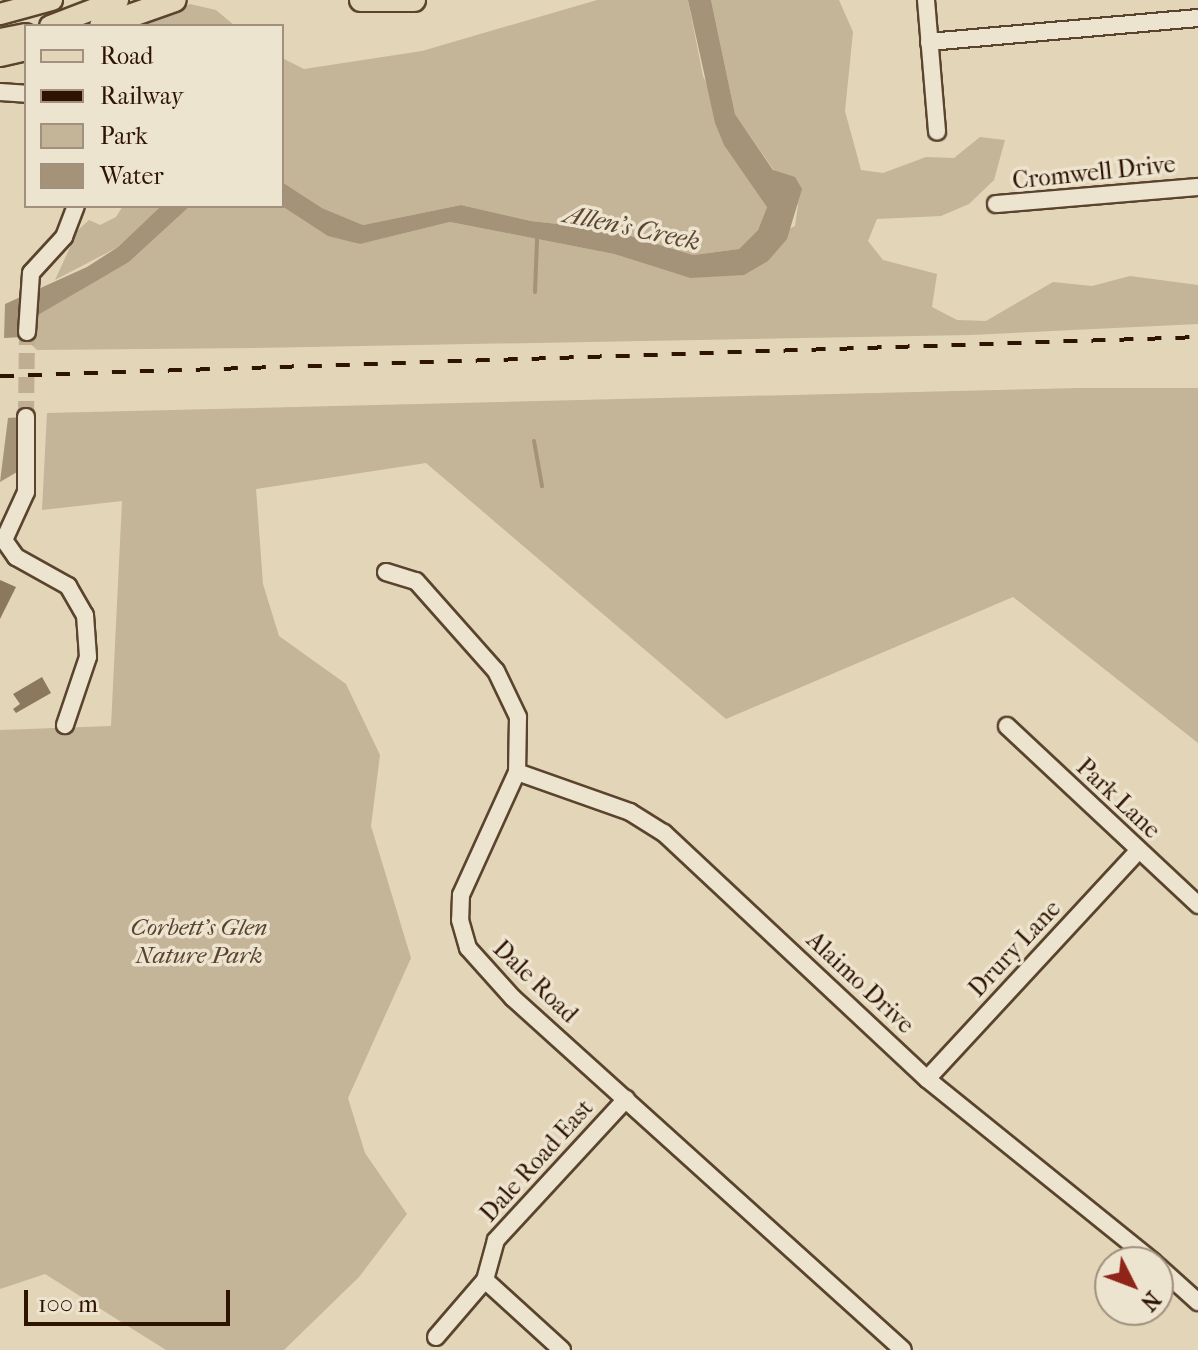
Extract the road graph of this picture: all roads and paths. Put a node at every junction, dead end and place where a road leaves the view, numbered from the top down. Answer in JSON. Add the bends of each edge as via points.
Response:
{"nodes":[{"id":1,"x":52,"y":0,"type":"edge"},
{"id":2,"x":118,"y":0,"type":"edge"},
{"id":3,"x":175,"y":0,"type":"edge"},
{"id":4,"x":361,"y":0,"type":"edge"},
{"id":5,"x":414,"y":0,"type":"edge"},
{"id":6,"x":926,"y":0,"type":"edge"},
{"id":7,"x":0,"y":14,"type":"edge"},
{"id":8,"x":1198,"y":18,"type":"edge"},
{"id":9,"x":55,"y":24,"type":"edge"},
{"id":10,"x":107,"y":24,"type":"edge"},
{"id":11,"x":24,"y":34,"type":"edge"},
{"id":12,"x":0,"y":39,"type":"edge"},
{"id":13,"x":929,"y":42,"type":"junction"},
{"id":14,"x":24,"y":49,"type":"edge"},
{"id":15,"x":0,"y":55,"type":"edge"},
{"id":16,"x":0,"y":92,"type":"edge"},
{"id":17,"x":24,"y":94,"type":"edge"},
{"id":18,"x":937,"y":132,"type":"dead end"},
{"id":19,"x":1198,"y":187,"type":"edge"},
{"id":20,"x":996,"y":204,"type":"dead end"},
{"id":21,"x":75,"y":208,"type":"edge"},
{"id":22,"x":27,"y":328,"type":"tunnel mouth"},
{"id":23,"x":26,"y":417,"type":"tunnel mouth"},
{"id":24,"x":386,"y":572,"type":"dead end"},
{"id":25,"x":65,"y":725,"type":"dead end"},
{"id":26,"x":1007,"y":726,"type":"dead end"},
{"id":27,"x":517,"y":772,"type":"junction"},
{"id":28,"x":1138,"y":851,"type":"junction"},
{"id":29,"x":1198,"y":905,"type":"edge"},
{"id":30,"x":927,"y":1079,"type":"junction"},
{"id":31,"x":626,"y":1099,"type":"junction"},
{"id":32,"x":1134,"y":1246,"type":"edge"},
{"id":33,"x":485,"y":1280,"type":"junction"},
{"id":34,"x":1174,"y":1280,"type":"edge"},
{"id":35,"x":1198,"y":1302,"type":"edge"},
{"id":36,"x":436,"y":1337,"type":"dead end"},
{"id":37,"x":562,"y":1350,"type":"edge"},
{"id":38,"x":903,"y":1350,"type":"edge"}],
"edges":[{"from":1,"to":7,"type":"main road"},
{"from":2,"to":9,"type":"main road"},
{"from":3,"to":10,"type":"highway"},
{"from":4,"to":5,"type":"highway"},
{"from":6,"to":13,"type":"street"},
{"from":8,"to":13,"type":"street"},
{"from":11,"to":12,"type":"main road"},
{"from":13,"to":18,"type":"street"},
{"from":14,"to":15,"type":"highway"},
{"from":16,"to":17,"type":"street"},
{"from":19,"to":20,"type":"street","name":"Cromwell Drive"},
{"from":21,"to":22,"type":"street","via":[[64,237],[29,281]]},
{"from":23,"to":25,"type":"street","via":[[26,492],[4,540],[16,557],[68,586],[85,615],[88,657]]},
{"from":24,"to":27,"type":"street","name":"Dale Road","via":[[416,581],[507,687],[518,717]]},
{"from":26,"to":28,"type":"street","name":"Park Lane"},
{"from":27,"to":30,"type":"street","name":"Alaimo Drive","via":[[630,812],[664,833]]},
{"from":27,"to":31,"type":"street","name":"Dale Road","via":[[465,880],[459,909],[463,938],[513,998]]},
{"from":28,"to":29,"type":"street","name":"Park Lane"},
{"from":28,"to":30,"type":"street","name":"Drury Lane"},
{"from":30,"to":32,"type":"street","name":"Alaimo Drive"},
{"from":31,"to":33,"type":"street","name":"Dale Road East","via":[[496,1240]]},
{"from":31,"to":38,"type":"street","name":"Dale Road"},
{"from":33,"to":36,"type":"street","name":"Dale Road East"},
{"from":33,"to":37,"type":"street"},
{"from":34,"to":35,"type":"street","name":"Alaimo Drive"}]}
